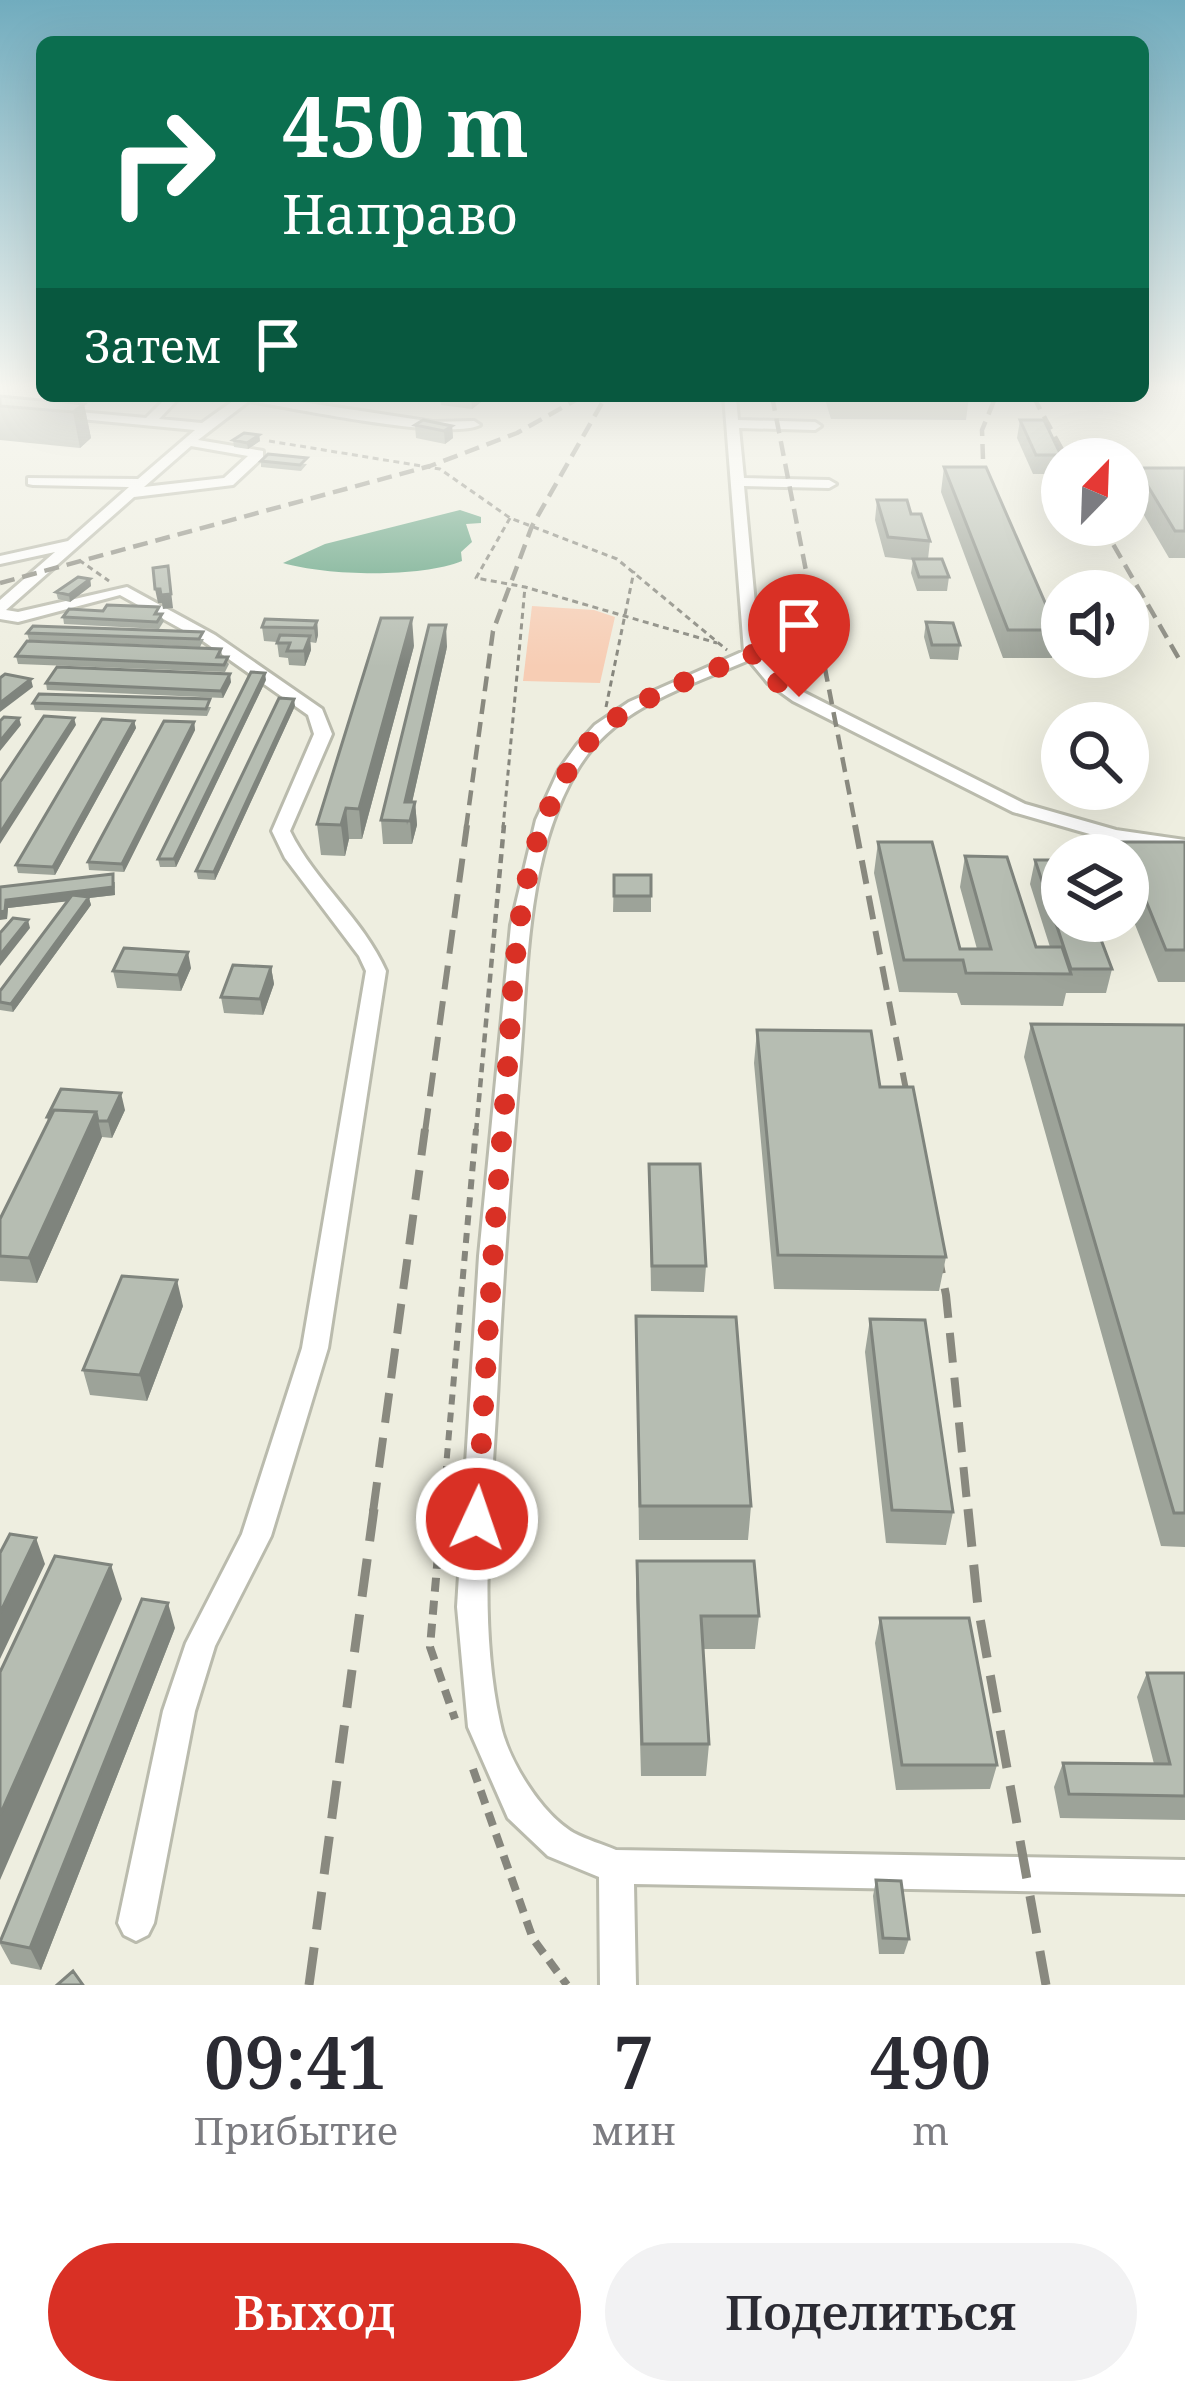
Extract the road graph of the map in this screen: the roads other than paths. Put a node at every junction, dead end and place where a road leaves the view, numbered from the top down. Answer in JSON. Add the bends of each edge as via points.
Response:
{"nodes":[{"id":1,"x":33,"y":482,"type":"dead end"},
{"id":2,"x":143,"y":482,"type":"edge"},
{"id":3,"x":228,"y":482,"type":"edge"},
{"id":4,"x":736,"y":482,"type":"joint"},
{"id":5,"x":829,"y":484,"type":"dead end"},
{"id":6,"x":136,"y":488,"type":"junction"},
{"id":7,"x":74,"y":544,"type":"junction"},
{"id":8,"x":0,"y":560,"type":"edge"},
{"id":9,"x":0,"y":611,"type":"edge"},
{"id":10,"x":837,"y":627,"type":"dead end"},
{"id":11,"x":740,"y":647,"type":"junction"},
{"id":12,"x":1185,"y":845,"type":"edge"},
{"id":13,"x":616,"y":1867,"type":"junction"},
{"id":14,"x":1185,"y":1878,"type":"edge"},
{"id":15,"x":136,"y":1923,"type":"dead end"},
{"id":16,"x":618,"y":1985,"type":"edge"}],
"edges":[{"from":1,"to":6,"type":"street"},
{"from":2,"to":6,"type":"street"},
{"from":3,"to":6,"type":"street"},
{"from":4,"to":5,"type":"street"},
{"from":4,"to":11,"type":"street"},
{"from":6,"to":7,"type":"street"},
{"from":7,"to":8,"type":"street"},
{"from":7,"to":9,"type":"street"},
{"from":9,"to":15,"type":"street","via":[[18,617],[122,590],[278,682],[322,722],[281,831],[376,971],[315,1348],[256,1536],[201,1643],[179,1711]]},
{"from":10,"to":11,"type":"street","via":[[777,625]]},
{"from":11,"to":12,"type":"street","via":[[799,697],[1018,808]]},
{"from":11,"to":13,"type":"street","via":[[602,728],[579,755],[544,827],[521,925],[491,1256],[472,1607],[484,1727],[520,1806],[560,1844]]},
{"from":13,"to":14,"type":"street"},
{"from":13,"to":16,"type":"street"}]}
